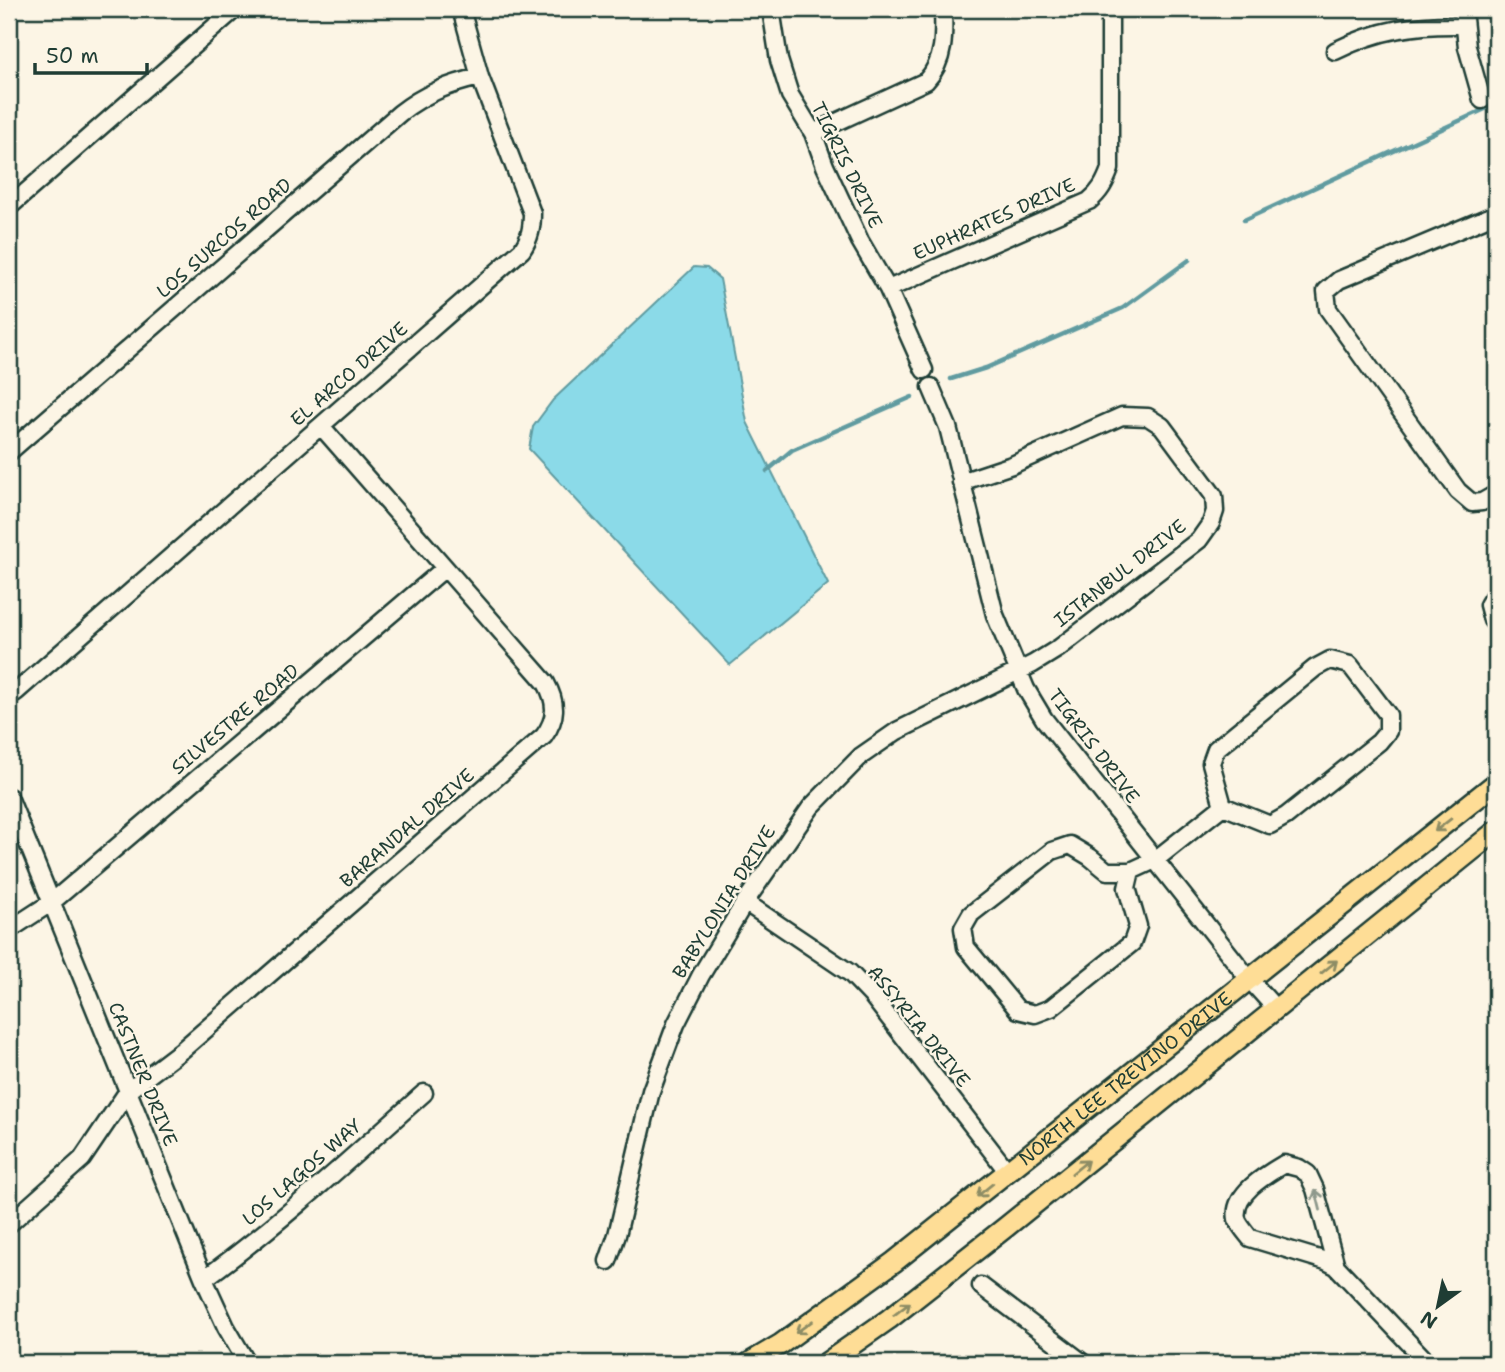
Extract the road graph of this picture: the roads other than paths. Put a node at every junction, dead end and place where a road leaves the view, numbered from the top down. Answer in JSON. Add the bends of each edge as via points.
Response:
{"nodes":[{"id":1,"x":235,"y":9,"type":"edge"},
{"id":2,"x":461,"y":9,"type":"edge"},
{"id":3,"x":771,"y":9,"type":"edge"},
{"id":4,"x":943,"y":9,"type":"edge"},
{"id":5,"x":1111,"y":9,"type":"edge"},
{"id":6,"x":1463,"y":17,"type":"edge"},
{"id":7,"x":1335,"y":51,"type":"dead end"},
{"id":8,"x":480,"y":77,"type":"junction"},
{"id":9,"x":1482,"y":100,"type":"dead end"},
{"id":10,"x":813,"y":133,"type":"junction"},
{"id":11,"x":9,"y":207,"type":"edge"},
{"id":12,"x":1496,"y":215,"type":"edge"},
{"id":13,"x":888,"y":289,"type":"junction"},
{"id":14,"x":924,"y":370,"type":"dead end"},
{"id":15,"x":930,"y":387,"type":"dead end"},
{"id":16,"x":321,"y":426,"type":"junction"},
{"id":17,"x":9,"y":453,"type":"edge"},
{"id":18,"x":961,"y":482,"type":"junction"},
{"id":19,"x":1496,"y":494,"type":"edge"},
{"id":20,"x":445,"y":568,"type":"junction"},
{"id":21,"x":1496,"y":592,"type":"edge"},
{"id":22,"x":1496,"y":625,"type":"edge"},
{"id":23,"x":1018,"y":671,"type":"junction"},
{"id":24,"x":9,"y":696,"type":"edge"},
{"id":25,"x":1496,"y":783,"type":"edge"},
{"id":26,"x":9,"y":797,"type":"edge"},
{"id":27,"x":1223,"y":806,"type":"junction"},
{"id":28,"x":1496,"y":831,"type":"edge"},
{"id":29,"x":1156,"y":860,"type":"junction"},
{"id":30,"x":1132,"y":871,"type":"junction"},
{"id":31,"x":52,"y":902,"type":"junction"},
{"id":32,"x":745,"y":902,"type":"junction"},
{"id":33,"x":9,"y":930,"type":"edge"},
{"id":34,"x":1249,"y":979,"type":"junction"},
{"id":35,"x":1276,"y":1009,"type":"junction"},
{"id":36,"x":128,"y":1091,"type":"junction"},
{"id":37,"x":424,"y":1093,"type":"dead end"},
{"id":38,"x":1008,"y":1172,"type":"junction"},
{"id":39,"x":9,"y":1224,"type":"edge"},
{"id":40,"x":608,"y":1261,"type":"dead end"},
{"id":41,"x":1336,"y":1266,"type":"junction"},
{"id":42,"x":204,"y":1279,"type":"junction"},
{"id":43,"x":981,"y":1286,"type":"dead end"},
{"id":44,"x":247,"y":1363,"type":"edge"},
{"id":45,"x":749,"y":1363,"type":"edge"},
{"id":46,"x":826,"y":1363,"type":"edge"},
{"id":47,"x":1083,"y":1363,"type":"edge"},
{"id":48,"x":1428,"y":1363,"type":"edge"}],
"edges":[{"from":1,"to":11,"type":"street"},
{"from":2,"to":8,"type":"street","name":"EL ARCO DRIVE"},
{"from":3,"to":10,"type":"street","name":"TIGRIS DRIVE","via":[[783,78]]},
{"from":4,"to":10,"type":"street","via":[[941,55],[926,81]]},
{"from":5,"to":13,"type":"street","name":"EUPHRATES DRIVE","via":[[1110,169],[1098,193]]},
{"from":6,"to":7,"type":"street","via":[[1376,34]]},
{"from":6,"to":9,"type":"street"},
{"from":8,"to":16,"type":"street","name":"EL ARCO DRIVE","via":[[532,213],[529,239],[522,250]]},
{"from":8,"to":17,"type":"street","name":"LOS SURCOS ROAD","via":[[433,91],[400,113]]},
{"from":10,"to":13,"type":"street","name":"TIGRIS DRIVE","via":[[860,242]]},
{"from":12,"to":19,"type":"street","via":[[1339,280],[1326,291],[1328,309],[1458,491],[1472,503]]},
{"from":13,"to":14,"type":"street","name":"TIGRIS DRIVE"},
{"from":15,"to":18,"type":"street","name":"TIGRIS DRIVE","via":[[948,427]]},
{"from":16,"to":20,"type":"street","name":"BARANDAL DRIVE"},
{"from":16,"to":24,"type":"street","name":"EL ARCO DRIVE"},
{"from":18,"to":23,"type":"street","name":"TIGRIS DRIVE","via":[[995,615]]},
{"from":18,"to":23,"type":"street","name":"ISTANBUL DRIVE","via":[[1012,466],[1122,416],[1148,417],[1162,426],[1214,496],[1211,523],[1199,540],[1059,648]]},
{"from":20,"to":31,"type":"street","name":"SILVESTRE ROAD"},
{"from":20,"to":36,"type":"street","name":"BARANDAL DRIVE","via":[[546,683],[555,706],[552,726],[182,1050]]},
{"from":21,"to":22,"type":"street","via":[[1489,605]]},
{"from":23,"to":29,"type":"street","name":"TIGRIS DRIVE","via":[[1044,719]]},
{"from":23,"to":32,"type":"street","name":"BABYLONIA DRIVE","via":[[897,731],[861,756],[811,807]]},
{"from":25,"to":34,"type":"main road","name":"NORTH LEE TREVINO DRIVE","one_way":true},
{"from":26,"to":31,"type":"street","name":"CASTNER DRIVE"},
{"from":27,"to":27,"type":"street","via":[[1270,825],[1388,731],[1388,715],[1350,665],[1331,660],[1315,668],[1216,749],[1211,763]]},
{"from":27,"to":29,"type":"street"},
{"from":35,"to":28,"type":"main road","one_way":true},
{"from":29,"to":30,"type":"street"},
{"from":29,"to":34,"type":"street","name":"TIGRIS DRIVE"},
{"from":30,"to":30,"type":"street","via":[[1107,871],[1070,845],[1052,851],[971,914],[962,928],[966,947],[1018,1010],[1035,1014],[1051,1008],[1132,943],[1138,926],[1127,888]]},
{"from":31,"to":33,"type":"street","name":"SILVESTRE ROAD"},
{"from":31,"to":36,"type":"street","name":"CASTNER DRIVE"},
{"from":32,"to":38,"type":"street","name":"ASSYRIA DRIVE","via":[[850,973]]},
{"from":32,"to":40,"type":"street","name":"BABYLONIA DRIVE","via":[[676,1024],[651,1091]]},
{"from":34,"to":35,"type":"street","name":"TIGRIS DRIVE"},
{"from":34,"to":38,"type":"main road","name":"NORTH LEE TREVINO DRIVE"},
{"from":46,"to":35,"type":"main road","one_way":true,"via":[[889,1319]]},
{"from":36,"to":39,"type":"street","name":"BARANDAL DRIVE","via":[[82,1159]]},
{"from":36,"to":42,"type":"street","name":"CASTNER DRIVE"},
{"from":37,"to":42,"type":"street","name":"LOS LAGOS WAY","via":[[270,1228]]},
{"from":38,"to":45,"type":"main road","name":"NORTH LEE TREVINO DRIVE","one_way":true,"via":[[894,1262]]},
{"from":41,"to":41,"type":"street","one_way":true,"via":[[1308,1174],[1284,1164],[1247,1192],[1237,1218],[1250,1238]]},
{"from":41,"to":48,"type":"street"},
{"from":42,"to":44,"type":"street","name":"CASTNER DRIVE"},
{"from":43,"to":47,"type":"street"}]}
